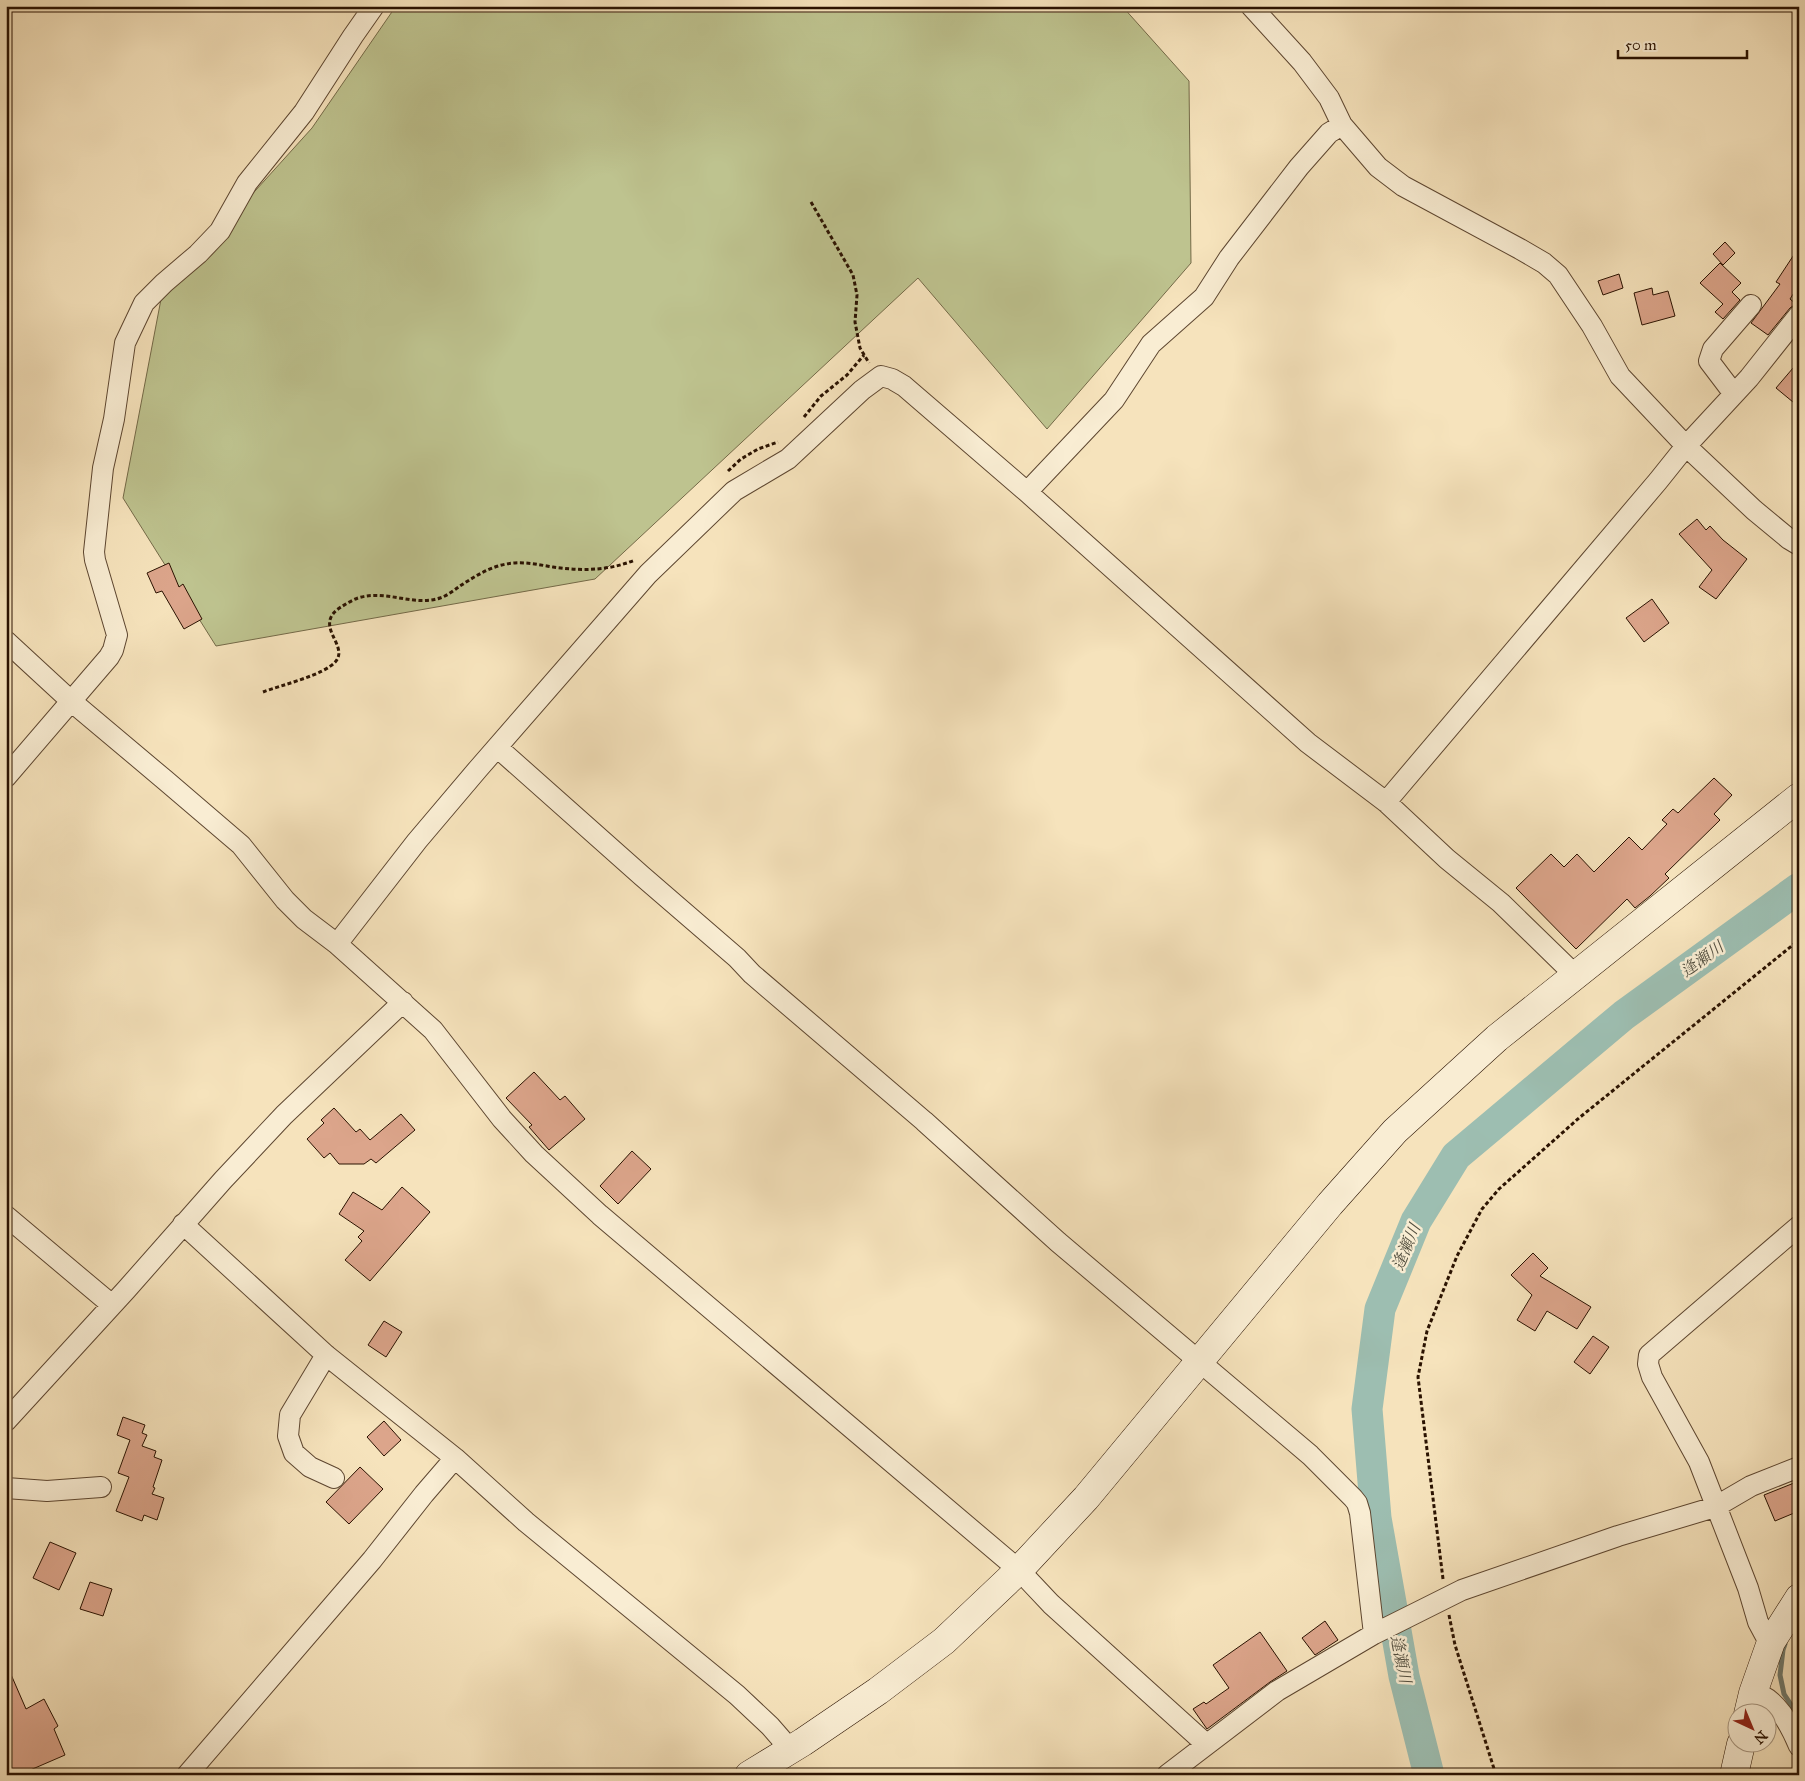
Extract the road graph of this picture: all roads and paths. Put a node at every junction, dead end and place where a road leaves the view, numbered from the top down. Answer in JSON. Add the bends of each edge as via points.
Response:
{"nodes":[{"id":1,"x":374,"y":6,"type":"edge"},
{"id":2,"x":1251,"y":6,"type":"edge"},
{"id":3,"x":1342,"y":125,"type":"junction"},
{"id":4,"x":811,"y":202,"type":"dead end"},
{"id":5,"x":1751,"y":306,"type":"dead end"},
{"id":6,"x":1799,"y":315,"type":"edge"},
{"id":7,"x":864,"y":355,"type":"junction"},
{"id":8,"x":881,"y":376,"type":"junction"},
{"id":9,"x":1734,"y":394,"type":"junction"},
{"id":10,"x":799,"y":424,"type":"dead end"},
{"id":11,"x":785,"y":437,"type":"dead end"},
{"id":12,"x":1686,"y":446,"type":"junction"},
{"id":13,"x":728,"y":472,"type":"dead end"},
{"id":14,"x":1027,"y":492,"type":"junction"},
{"id":15,"x":1795,"y":537,"type":"edge"},
{"id":16,"x":642,"y":554,"type":"dead end"},
{"id":17,"x":6,"y":641,"type":"edge"},
{"id":18,"x":263,"y":692,"type":"dead end"},
{"id":19,"x":71,"y":701,"type":"junction"},
{"id":20,"x":498,"y":748,"type":"junction"},
{"id":21,"x":6,"y":777,"type":"edge"},
{"id":22,"x":1799,"y":798,"type":"edge"},
{"id":23,"x":1386,"y":802,"type":"junction"},
{"id":24,"x":1799,"y":940,"type":"edge"},
{"id":25,"x":337,"y":944,"type":"junction"},
{"id":26,"x":1575,"y":974,"type":"junction"},
{"id":27,"x":403,"y":1002,"type":"junction"},
{"id":28,"x":6,"y":1216,"type":"edge"},
{"id":29,"x":183,"y":1224,"type":"junction"},
{"id":30,"x":1799,"y":1226,"type":"edge"},
{"id":31,"x":112,"y":1305,"type":"junction"},
{"id":32,"x":326,"y":1355,"type":"junction"},
{"id":33,"x":1199,"y":1362,"type":"junction"},
{"id":34,"x":6,"y":1421,"type":"edge"},
{"id":35,"x":455,"y":1458,"type":"junction"},
{"id":36,"x":1799,"y":1467,"type":"edge"},
{"id":37,"x":334,"y":1478,"type":"dead end"},
{"id":38,"x":101,"y":1487,"type":"dead end"},
{"id":39,"x":6,"y":1488,"type":"edge"},
{"id":40,"x":1715,"y":1507,"type":"junction"},
{"id":41,"x":1019,"y":1570,"type":"junction"},
{"id":42,"x":1799,"y":1598,"type":"edge"},
{"id":43,"x":1443,"y":1599,"type":"junction"},
{"id":44,"x":1374,"y":1634,"type":"junction"},
{"id":45,"x":1771,"y":1642,"type":"junction"},
{"id":46,"x":1751,"y":1703,"type":"edge"},
{"id":47,"x":1206,"y":1744,"type":"junction"},
{"id":48,"x":1799,"y":1746,"type":"edge"},
{"id":49,"x":790,"y":1750,"type":"junction"},
{"id":50,"x":1739,"y":1754,"type":"edge"},
{"id":51,"x":187,"y":1775,"type":"edge"},
{"id":52,"x":749,"y":1775,"type":"edge"},
{"id":53,"x":1166,"y":1775,"type":"edge"},
{"id":54,"x":1496,"y":1775,"type":"edge"},
{"id":55,"x":1734,"y":1775,"type":"edge"}],
"edges":[{"from":1,"to":19,"type":"street","via":[[304,112],[248,182],[220,231],[144,303],[124,343],[114,419],[103,468],[94,552],[116,629],[116,642],[109,657]]},
{"from":2,"to":3,"type":"street","via":[[1302,62],[1329,98]]},
{"from":3,"to":12,"type":"street","via":[[1369,158],[1394,181],[1520,249],[1558,275],[1620,376]]},
{"from":3,"to":14,"type":"street","via":[[1329,133],[1299,167],[1229,258],[1204,297],[1151,344],[1114,400]]},
{"from":4,"to":7,"type":"path","via":[[853,275],[858,295],[855,322]]},
{"from":5,"to":9,"type":"street","via":[[1713,349],[1709,361]]},
{"from":6,"to":9,"type":"street"},
{"from":7,"to":8,"type":"path"},
{"from":7,"to":10,"type":"path","via":[[848,375],[813,405]]},
{"from":8,"to":14,"type":"street","via":[[904,386]]},
{"from":8,"to":20,"type":"street","via":[[788,459],[734,491],[648,574]]},
{"from":9,"to":12,"type":"street"},
{"from":11,"to":13,"type":"path","via":[[741,459]]},
{"from":12,"to":15,"type":"street","via":[[1754,510]]},
{"from":12,"to":23,"type":"street"},
{"from":14,"to":23,"type":"street","via":[[1308,743]]},
{"from":16,"to":18,"type":"path","via":[[625,564],[606,569],[521,562],[500,565],[434,600],[383,594],[357,598],[336,610],[331,617],[329,624],[338,646],[337,660],[326,670]]},
{"from":17,"to":19,"type":"street"},
{"from":19,"to":21,"type":"street"},
{"from":19,"to":25,"type":"street","via":[[240,845],[285,900]]},
{"from":20,"to":25,"type":"street","via":[[417,841]]},
{"from":20,"to":33,"type":"street","via":[[752,974]]},
{"from":22,"to":26,"type":"street"},
{"from":23,"to":26,"type":"street"},
{"from":24,"to":43,"type":"path","via":[[1579,1118],[1498,1189],[1482,1209],[1457,1256],[1427,1331],[1418,1377]]},
{"from":25,"to":27,"type":"street"},
{"from":26,"to":33,"type":"street","via":[[1497,1038],[1395,1131]]},
{"from":27,"to":29,"type":"street","via":[[284,1115]]},
{"from":27,"to":41,"type":"street","via":[[433,1030],[534,1154],[600,1215]]},
{"from":28,"to":31,"type":"street"},
{"from":29,"to":31,"type":"street"},
{"from":29,"to":32,"type":"street"},
{"from":30,"to":40,"type":"street","via":[[1649,1355],[1652,1377],[1699,1462]]},
{"from":31,"to":34,"type":"street"},
{"from":32,"to":35,"type":"street"},
{"from":32,"to":37,"type":"street","via":[[290,1415],[288,1436],[294,1453],[310,1467]]},
{"from":33,"to":41,"type":"street","via":[[1086,1498]]},
{"from":33,"to":44,"type":"street","via":[[1310,1455],[1357,1503]]},
{"from":35,"to":49,"type":"street","via":[[526,1522],[737,1695]]},
{"from":35,"to":51,"type":"street"},
{"from":36,"to":40,"type":"street","via":[[1751,1486]]},
{"from":38,"to":39,"type":"street","via":[[47,1491]]},
{"from":40,"to":43,"type":"street","via":[[1618,1536]]},
{"from":40,"to":45,"type":"street","via":[[1748,1588],[1758,1622]]},
{"from":41,"to":47,"type":"street","via":[[1051,1604]]},
{"from":41,"to":49,"type":"street","via":[[944,1641],[878,1691]]},
{"from":42,"to":45,"type":"street"},
{"from":43,"to":44,"type":"street"},
{"from":43,"to":54,"type":"path"},
{"from":44,"to":47,"type":"street","via":[[1277,1691]]},
{"from":45,"to":46,"type":"street"},
{"from":46,"to":48,"type":"street","via":[[1759,1694],[1768,1700],[1785,1718]]},
{"from":47,"to":53,"type":"street"},
{"from":49,"to":52,"type":"street"},
{"from":50,"to":55,"type":"street"}]}
